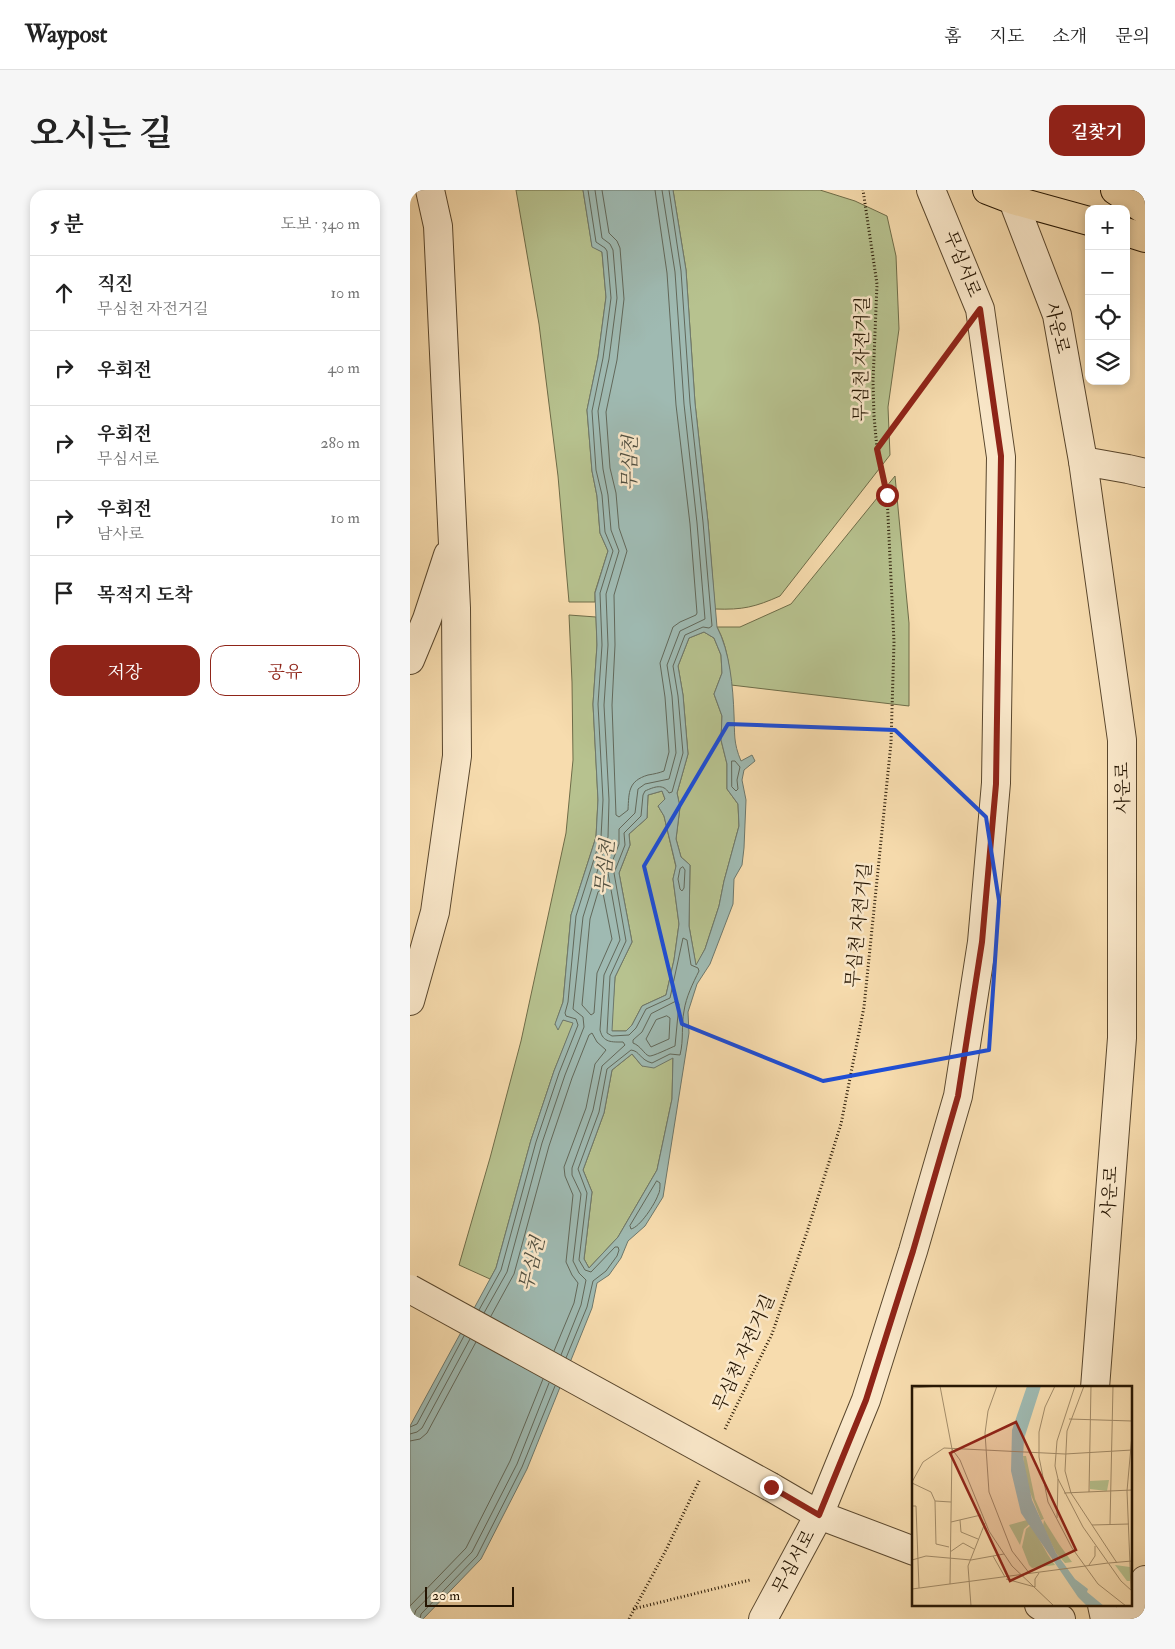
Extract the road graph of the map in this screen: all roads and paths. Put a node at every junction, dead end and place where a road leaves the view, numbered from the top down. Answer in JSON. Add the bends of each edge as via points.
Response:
{"nodes":[{"id":1,"x":430,"y":190,"type":"edge"},
{"id":2,"x":863,"y":190,"type":"edge"},
{"id":3,"x":931,"y":190,"type":"edge"},
{"id":4,"x":987,"y":190,"type":"edge"},
{"id":5,"x":1115,"y":190,"type":"edge"},
{"id":6,"x":1011,"y":195,"type":"edge"},
{"id":7,"x":1145,"y":210,"type":"edge"},
{"id":8,"x":1085,"y":220,"type":"edge"},
{"id":9,"x":1130,"y":233,"type":"edge"},
{"id":10,"x":1145,"y":238,"type":"edge"},
{"id":11,"x":980,"y":309,"type":"junction"},
{"id":12,"x":877,"y":449,"type":"junction"},
{"id":13,"x":1083,"y":461,"type":"junction"},
{"id":14,"x":1145,"y":473,"type":"edge"},
{"id":15,"x":453,"y":539,"type":"junction"},
{"id":16,"x":410,"y":660,"type":"edge"},
{"id":17,"x":1145,"y":814,"type":"edge"},
{"id":18,"x":1123,"y":832,"type":"junction"},
{"id":19,"x":1134,"y":920,"type":"edge"},
{"id":20,"x":410,"y":1001,"type":"edge"},
{"id":21,"x":410,"y":1289,"type":"edge"},
{"id":22,"x":1095,"y":1386,"type":"edge"},
{"id":23,"x":721,"y":1438,"type":"dead end"},
{"id":24,"x":704,"y":1472,"type":"dead end"},
{"id":25,"x":819,"y":1515,"type":"junction"},
{"id":26,"x":912,"y":1550,"type":"edge"},
{"id":27,"x":790,"y":1570,"type":"junction"},
{"id":28,"x":1145,"y":1580,"type":"edge"},
{"id":29,"x":1041,"y":1606,"type":"edge"},
{"id":30,"x":1102,"y":1606,"type":"edge"},
{"id":31,"x":633,"y":1609,"type":"junction"},
{"id":32,"x":629,"y":1619,"type":"edge"},
{"id":33,"x":763,"y":1619,"type":"edge"},
{"id":34,"x":1061,"y":1619,"type":"edge"},
{"id":35,"x":1105,"y":1619,"type":"edge"},
{"id":36,"x":1126,"y":1619,"type":"edge"}],
"edges":[{"from":1,"to":15,"type":"street","via":[[438,226]]},
{"from":2,"to":12,"type":"path","name":"무심천 자전거길","via":[[877,284],[873,382]]},
{"from":3,"to":11,"type":"street","name":"무심서로"},
{"from":4,"to":6,"type":"main road"},
{"from":5,"to":7,"type":"main road"},
{"from":6,"to":8,"type":"main road"},
{"from":6,"to":13,"type":"street","name":"사운로","via":[[1057,316]]},
{"from":9,"to":10,"type":"main road"},
{"from":11,"to":12,"type":"path"},
{"from":11,"to":25,"type":"street","name":"무심서로","via":[[1001,456],[996,784],[982,942],[958,1096],[866,1400]]},
{"from":12,"to":23,"type":"path","name":"무심천 자전거길","via":[[887,495],[894,642],[892,743],[864,1007],[841,1124],[808,1232],[772,1334]]},
{"from":13,"to":14,"type":"street"},
{"from":13,"to":18,"type":"street","name":"사운로","via":[[1122,740]]},
{"from":15,"to":16,"type":"street"},
{"from":15,"to":20,"type":"street","via":[[457,756],[436,912]]},
{"from":17,"to":18,"type":"street"},
{"from":18,"to":19,"type":"street","name":"사운로"},
{"from":19,"to":22,"type":"street","name":"사운로"},
{"from":21,"to":25,"type":"street","bridge":true},
{"from":24,"to":31,"type":"path"},
{"from":25,"to":26,"type":"street"},
{"from":25,"to":27,"type":"street","name":"무심서로"},
{"from":27,"to":31,"type":"path"},
{"from":27,"to":33,"type":"street","name":"무심서로"},
{"from":28,"to":36,"type":"street"},
{"from":29,"to":34,"type":"street"},
{"from":30,"to":35,"type":"street"},
{"from":31,"to":32,"type":"path"}]}
